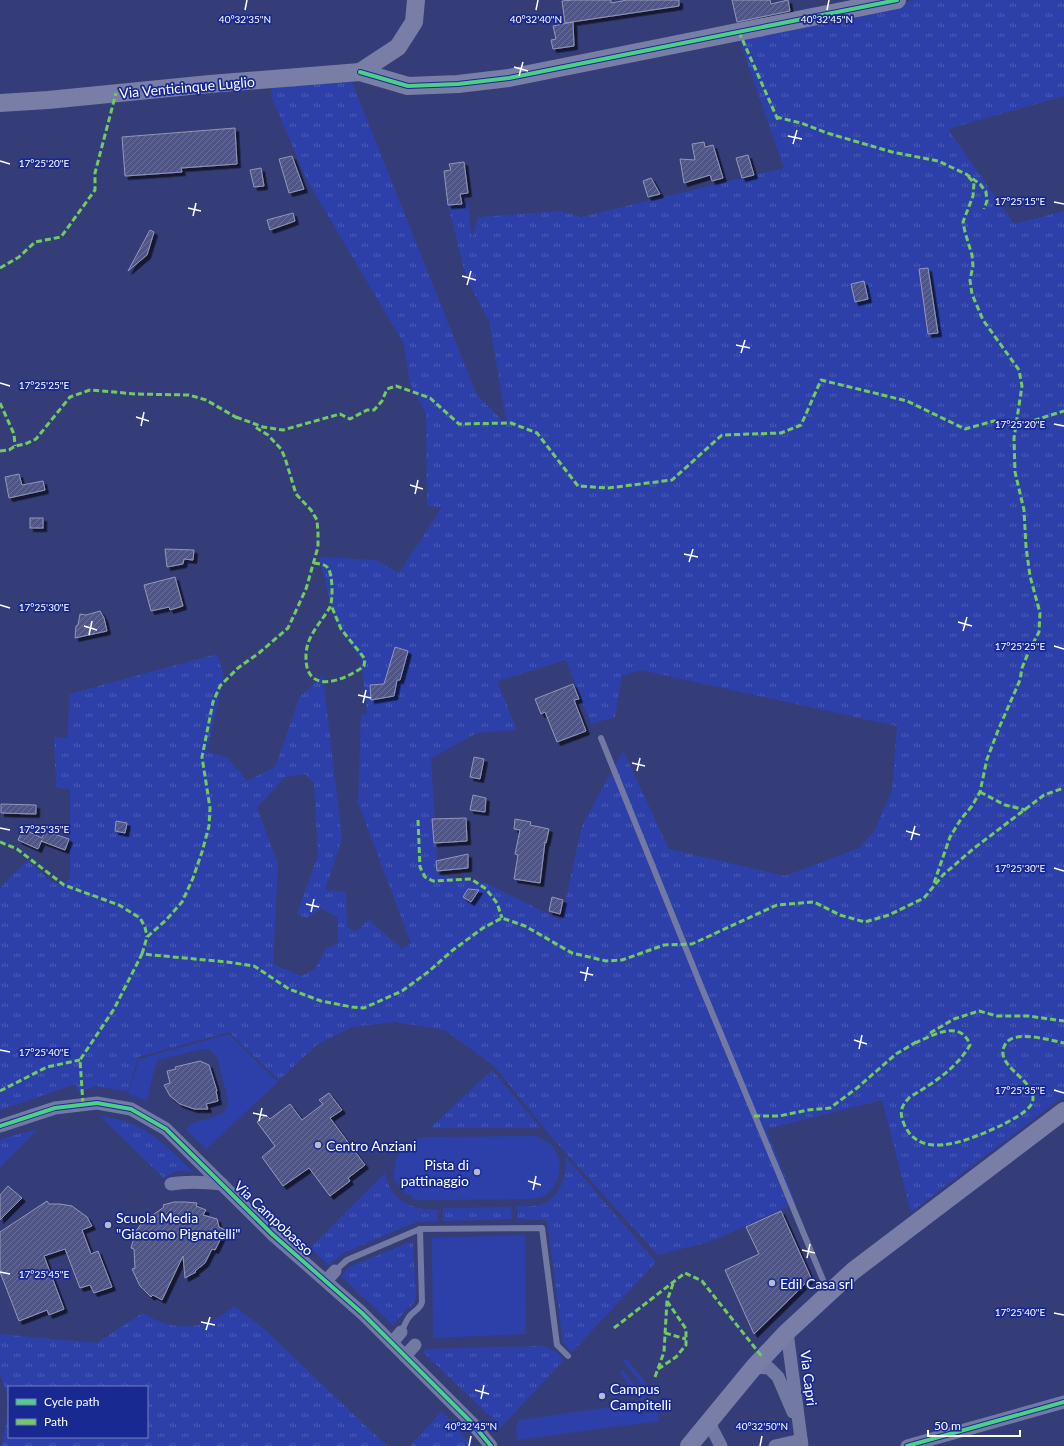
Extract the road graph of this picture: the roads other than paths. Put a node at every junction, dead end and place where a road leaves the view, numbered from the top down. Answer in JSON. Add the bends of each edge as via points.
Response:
{"nodes":[{"id":1,"x":416,"y":0,"type":"edge"},
{"id":2,"x":897,"y":0,"type":"edge"},
{"id":3,"x":366,"y":69,"type":"junction"},
{"id":4,"x":0,"y":103,"type":"edge"},
{"id":5,"x":601,"y":738,"type":"dead end"},
{"id":6,"x":1064,"y":1111,"type":"edge"},
{"id":7,"x":0,"y":1126,"type":"edge"},
{"id":8,"x":171,"y":1184,"type":"dead end"},
{"id":9,"x":222,"y":1184,"type":"junction"},
{"id":10,"x":420,"y":1229,"type":"junction"},
{"id":11,"x":335,"y":1271,"type":"joint"},
{"id":12,"x":326,"y":1281,"type":"junction"},
{"id":13,"x":828,"y":1294,"type":"junction"},
{"id":14,"x":401,"y":1332,"type":"joint"},
{"id":15,"x":787,"y":1332,"type":"junction"},
{"id":16,"x":392,"y":1343,"type":"junction"},
{"id":17,"x":415,"y":1345,"type":"dead end"},
{"id":18,"x":405,"y":1356,"type":"junction"},
{"id":19,"x":568,"y":1356,"type":"dead end"},
{"id":20,"x":754,"y":1367,"type":"junction"},
{"id":21,"x":1064,"y":1402,"type":"edge"},
{"id":22,"x":708,"y":1422,"type":"junction"},
{"id":23,"x":801,"y":1438,"type":"edge"},
{"id":24,"x":693,"y":1445,"type":"edge"},
{"id":25,"x":491,"y":1446,"type":"edge"},
{"id":26,"x":721,"y":1446,"type":"edge"},
{"id":27,"x":776,"y":1446,"type":"edge"},
{"id":28,"x":907,"y":1446,"type":"edge"}],
"edges":[{"from":1,"to":3,"type":"street","via":[[414,22],[398,47]]},
{"from":2,"to":3,"type":"street","via":[[509,78],[408,86]]},
{"from":3,"to":4,"type":"street","name":"Via Venticinque Luglio"},
{"from":5,"to":13,"type":"lane"},
{"from":6,"to":13,"type":"street","via":[[853,1271]]},
{"from":7,"to":9,"type":"street","name":"Via Campobasso","via":[[55,1108],[97,1103],[131,1109],[166,1129]]},
{"from":8,"to":9,"type":"street","via":[[194,1181]]},
{"from":9,"to":12,"type":"street","name":"Via Campobasso","via":[[272,1234]]},
{"from":10,"to":11,"type":"lane","via":[[347,1260]]},
{"from":10,"to":14,"type":"lane","via":[[422,1302],[418,1310],[406,1320]]},
{"from":10,"to":19,"type":"lane","via":[[542,1228],[557,1345]]},
{"from":11,"to":12,"type":"street"},
{"from":12,"to":16,"type":"street","name":"Via Campobasso"},
{"from":13,"to":15,"type":"street"},
{"from":14,"to":16,"type":"street"},
{"from":15,"to":20,"type":"street"},
{"from":15,"to":23,"type":"street","name":"Via Capri"},
{"from":16,"to":18,"type":"street","name":"Via Campobasso"},
{"from":17,"to":18,"type":"street"},
{"from":18,"to":25,"type":"street","name":"Via Campobasso","via":[[472,1423]]},
{"from":20,"to":22,"type":"street"},
{"from":20,"to":23,"type":"street","name":"Via Capri","via":[[769,1368],[778,1377]]},
{"from":21,"to":28,"type":"street"},
{"from":22,"to":24,"type":"street"},
{"from":22,"to":26,"type":"street"},
{"from":23,"to":27,"type":"street"}]}
